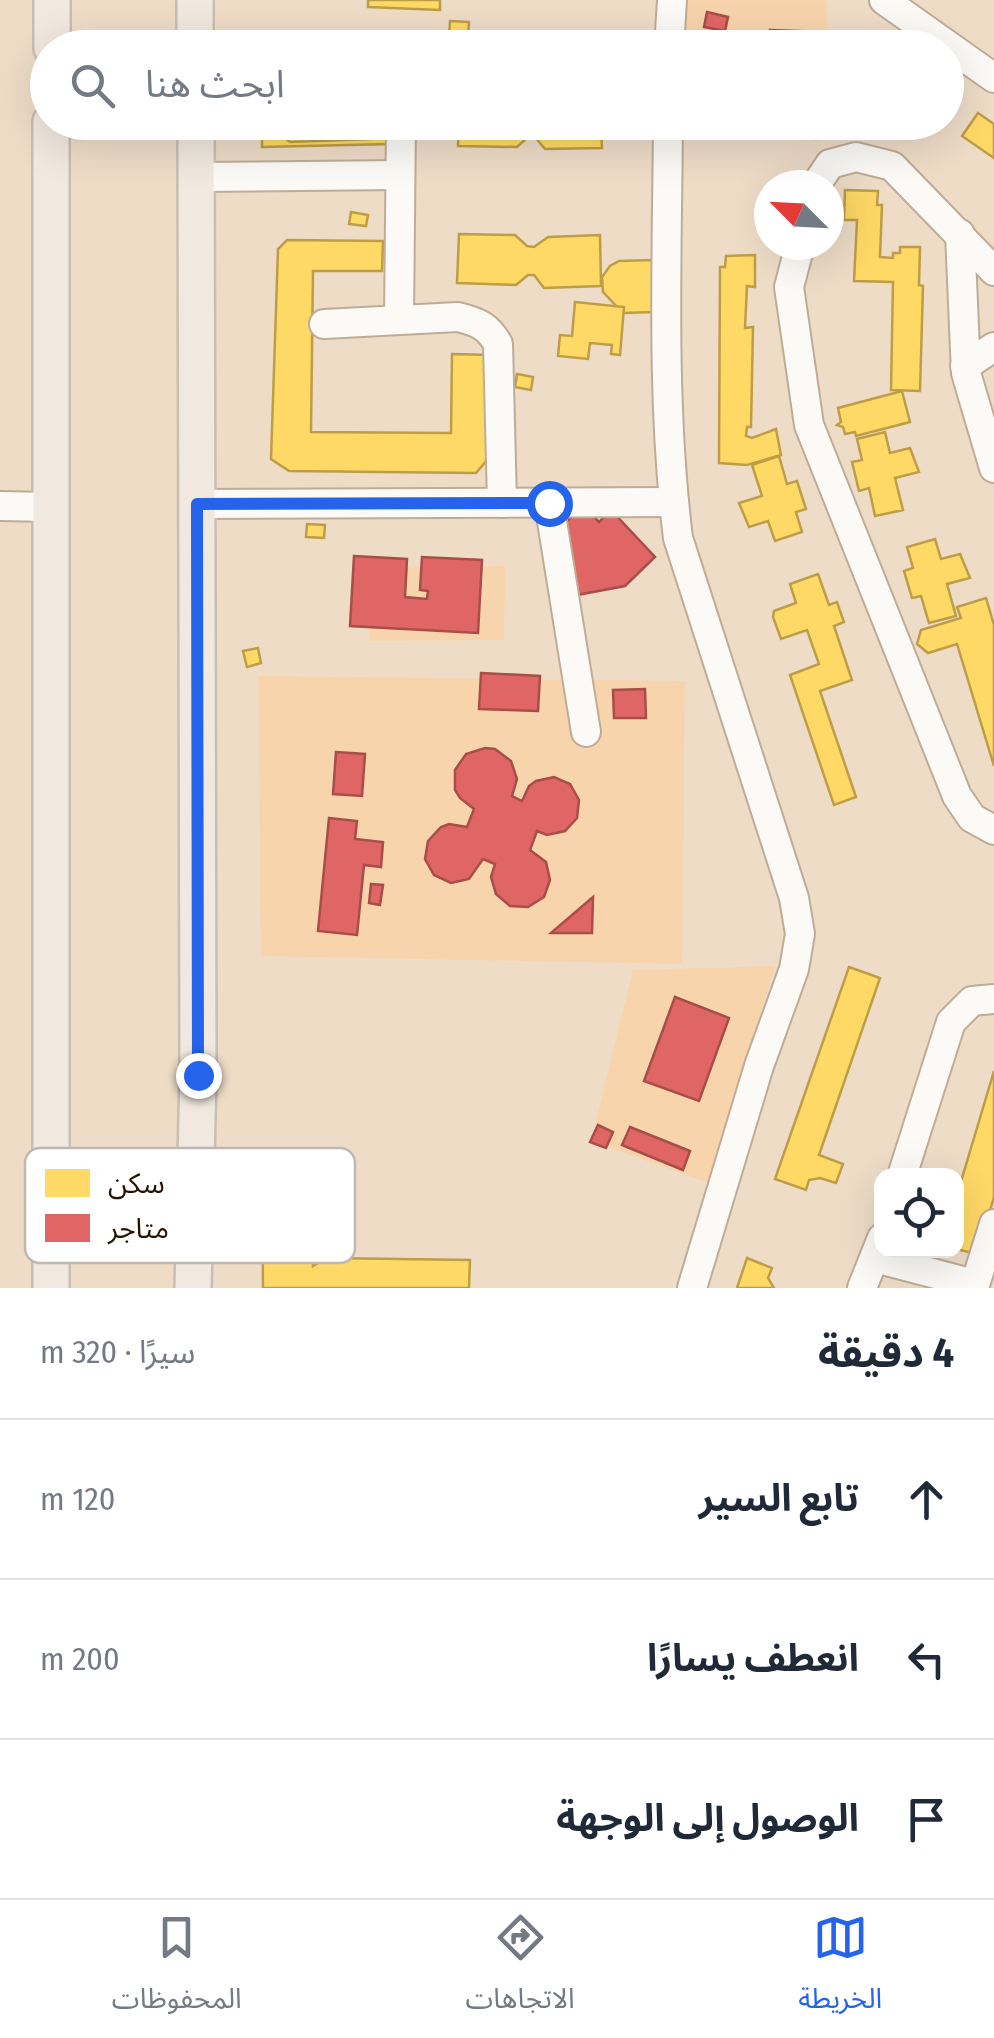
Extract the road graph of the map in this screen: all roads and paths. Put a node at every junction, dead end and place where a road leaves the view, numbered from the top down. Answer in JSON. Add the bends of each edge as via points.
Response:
{"nodes":[{"id":1,"x":52,"y":0,"type":"edge"},
{"id":2,"x":195,"y":0,"type":"edge"},
{"id":3,"x":672,"y":0,"type":"edge"},
{"id":4,"x":884,"y":0,"type":"edge"},
{"id":5,"x":52,"y":30,"type":"edge"},
{"id":6,"x":195,"y":30,"type":"edge"},
{"id":7,"x":671,"y":30,"type":"edge"},
{"id":8,"x":926,"y":30,"type":"edge"},
{"id":9,"x":964,"y":57,"type":"edge"},
{"id":10,"x":994,"y":78,"type":"edge"},
{"id":11,"x":52,"y":140,"type":"edge"},
{"id":12,"x":196,"y":140,"type":"edge"},
{"id":13,"x":401,"y":140,"type":"edge"},
{"id":14,"x":668,"y":140,"type":"edge"},
{"id":15,"x":826,"y":170,"type":"edge"},
{"id":16,"x":196,"y":176,"type":"junction"},
{"id":17,"x":400,"y":176,"type":"junction"},
{"id":18,"x":960,"y":234,"type":"junction"},
{"id":19,"x":796,"y":260,"type":"edge"},
{"id":20,"x":994,"y":271,"type":"edge"},
{"id":21,"x":399,"y":320,"type":"junction"},
{"id":22,"x":324,"y":324,"type":"dead end"},
{"id":23,"x":994,"y":347,"type":"edge"},
{"id":24,"x":965,"y":366,"type":"junction"},
{"id":25,"x":994,"y":468,"type":"edge"},
{"id":26,"x":674,"y":502,"type":"junction"},
{"id":27,"x":502,"y":503,"type":"junction"},
{"id":28,"x":549,"y":503,"type":"junction"},
{"id":29,"x":197,"y":504,"type":"junction"},
{"id":30,"x":0,"y":506,"type":"edge"},
{"id":31,"x":50,"y":507,"type":"junction"},
{"id":32,"x":586,"y":732,"type":"dead end"},
{"id":33,"x":994,"y":830,"type":"edge"},
{"id":34,"x":994,"y":999,"type":"edge"},
{"id":35,"x":51,"y":1148,"type":"edge"},
{"id":36,"x":196,"y":1148,"type":"edge"},
{"id":37,"x":905,"y":1168,"type":"edge"},
{"id":38,"x":994,"y":1224,"type":"edge"},
{"id":39,"x":874,"y":1258,"type":"edge"},
{"id":40,"x":903,"y":1258,"type":"edge"},
{"id":41,"x":51,"y":1263,"type":"edge"},
{"id":42,"x":193,"y":1263,"type":"edge"},
{"id":43,"x":974,"y":1286,"type":"edge"},
{"id":44,"x":51,"y":1288,"type":"edge"},
{"id":45,"x":192,"y":1288,"type":"edge"},
{"id":46,"x":692,"y":1288,"type":"edge"},
{"id":47,"x":862,"y":1288,"type":"edge"}],
"edges":[{"from":1,"to":5,"type":"main road"},
{"from":2,"to":6,"type":"main road"},
{"from":3,"to":7,"type":"street"},
{"from":4,"to":8,"type":"street"},
{"from":9,"to":10,"type":"street"},
{"from":11,"to":31,"type":"main road"},
{"from":12,"to":16,"type":"main road"},
{"from":13,"to":17,"type":"street"},
{"from":14,"to":26,"type":"street","via":[[666,346]]},
{"from":15,"to":18,"type":"street","via":[[856,157],[892,166]]},
{"from":16,"to":17,"type":"street"},
{"from":16,"to":29,"type":"main road"},
{"from":17,"to":21,"type":"street"},
{"from":18,"to":20,"type":"street"},
{"from":18,"to":24,"type":"street"},
{"from":19,"to":33,"type":"street","via":[[789,287],[808,425],[957,796],[972,818]]},
{"from":21,"to":22,"type":"street"},
{"from":21,"to":27,"type":"street","via":[[458,316],[479,322],[498,344]]},
{"from":23,"to":24,"type":"street"},
{"from":24,"to":25,"type":"street"},
{"from":26,"to":28,"type":"street"},
{"from":26,"to":46,"type":"street","via":[[696,602],[794,898],[800,934]]},
{"from":27,"to":28,"type":"street"},
{"from":27,"to":29,"type":"street"},
{"from":28,"to":32,"type":"street"},
{"from":29,"to":36,"type":"main road"},
{"from":30,"to":31,"type":"street"},
{"from":31,"to":35,"type":"main road"},
{"from":34,"to":37,"type":"street","via":[[972,1001],[951,1022]]},
{"from":38,"to":43,"type":"street"},
{"from":39,"to":47,"type":"street"},
{"from":40,"to":43,"type":"street"},
{"from":41,"to":44,"type":"main road"},
{"from":42,"to":45,"type":"main road"}]}
